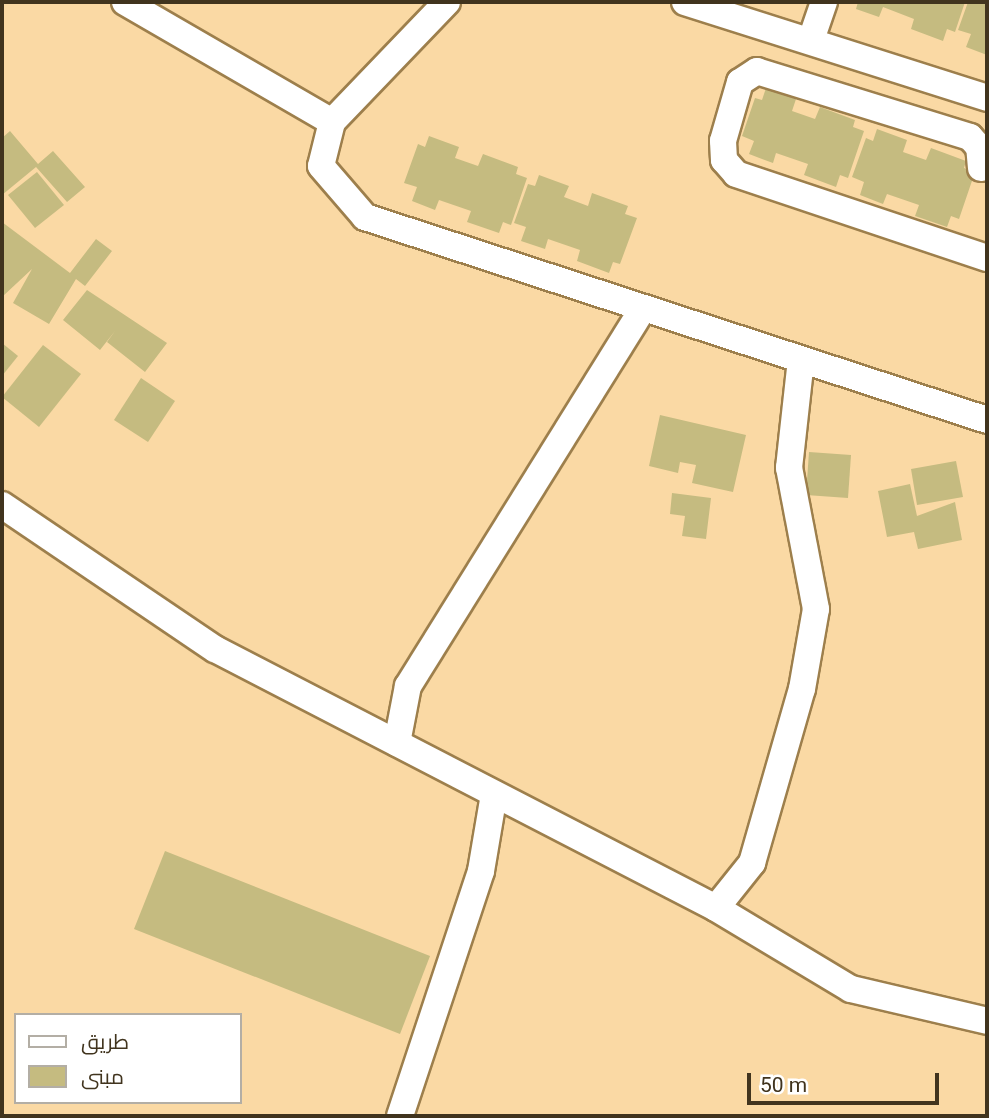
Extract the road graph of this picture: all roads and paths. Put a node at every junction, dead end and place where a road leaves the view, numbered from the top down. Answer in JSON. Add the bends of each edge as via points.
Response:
{"nodes":[{"id":1,"x":125,"y":2,"type":"edge"},
{"id":2,"x":447,"y":2,"type":"edge"},
{"id":3,"x":685,"y":2,"type":"edge"},
{"id":4,"x":824,"y":2,"type":"edge"},
{"id":5,"x":811,"y":40,"type":"junction"},
{"id":6,"x":987,"y":98,"type":"edge"},
{"id":7,"x":332,"y":122,"type":"junction"},
{"id":8,"x":981,"y":168,"type":"dead end"},
{"id":9,"x":987,"y":258,"type":"edge"},
{"id":10,"x":642,"y":310,"type":"junction"},
{"id":11,"x":801,"y":360,"type":"junction"},
{"id":12,"x":987,"y":420,"type":"edge"},
{"id":13,"x":2,"y":505,"type":"edge"},
{"id":14,"x":397,"y":743,"type":"junction"},
{"id":15,"x":494,"y":794,"type":"junction"},
{"id":16,"x":716,"y":908,"type":"junction"},
{"id":17,"x":987,"y":1021,"type":"edge"},
{"id":18,"x":400,"y":1116,"type":"edge"}],
"edges":[{"from":1,"to":7,"type":"street"},
{"from":2,"to":7,"type":"street"},
{"from":3,"to":5,"type":"street"},
{"from":4,"to":5,"type":"street"},
{"from":5,"to":6,"type":"street"},
{"from":7,"to":10,"type":"street","via":[[321,166],[365,217]]},
{"from":8,"to":9,"type":"street","via":[[979,146],[970,137],[757,71],[740,82],[723,141],[724,160],[736,174]]},
{"from":10,"to":11,"type":"street"},
{"from":10,"to":14,"type":"street","via":[[408,687]]},
{"from":11,"to":12,"type":"street"},
{"from":11,"to":16,"type":"street","via":[[789,468],[816,609],[802,689],[752,863]]},
{"from":13,"to":14,"type":"street","via":[[215,649]]},
{"from":14,"to":15,"type":"street"},
{"from":15,"to":16,"type":"street"},
{"from":15,"to":18,"type":"street","via":[[481,871]]},
{"from":16,"to":17,"type":"street","via":[[851,989]]}]}
